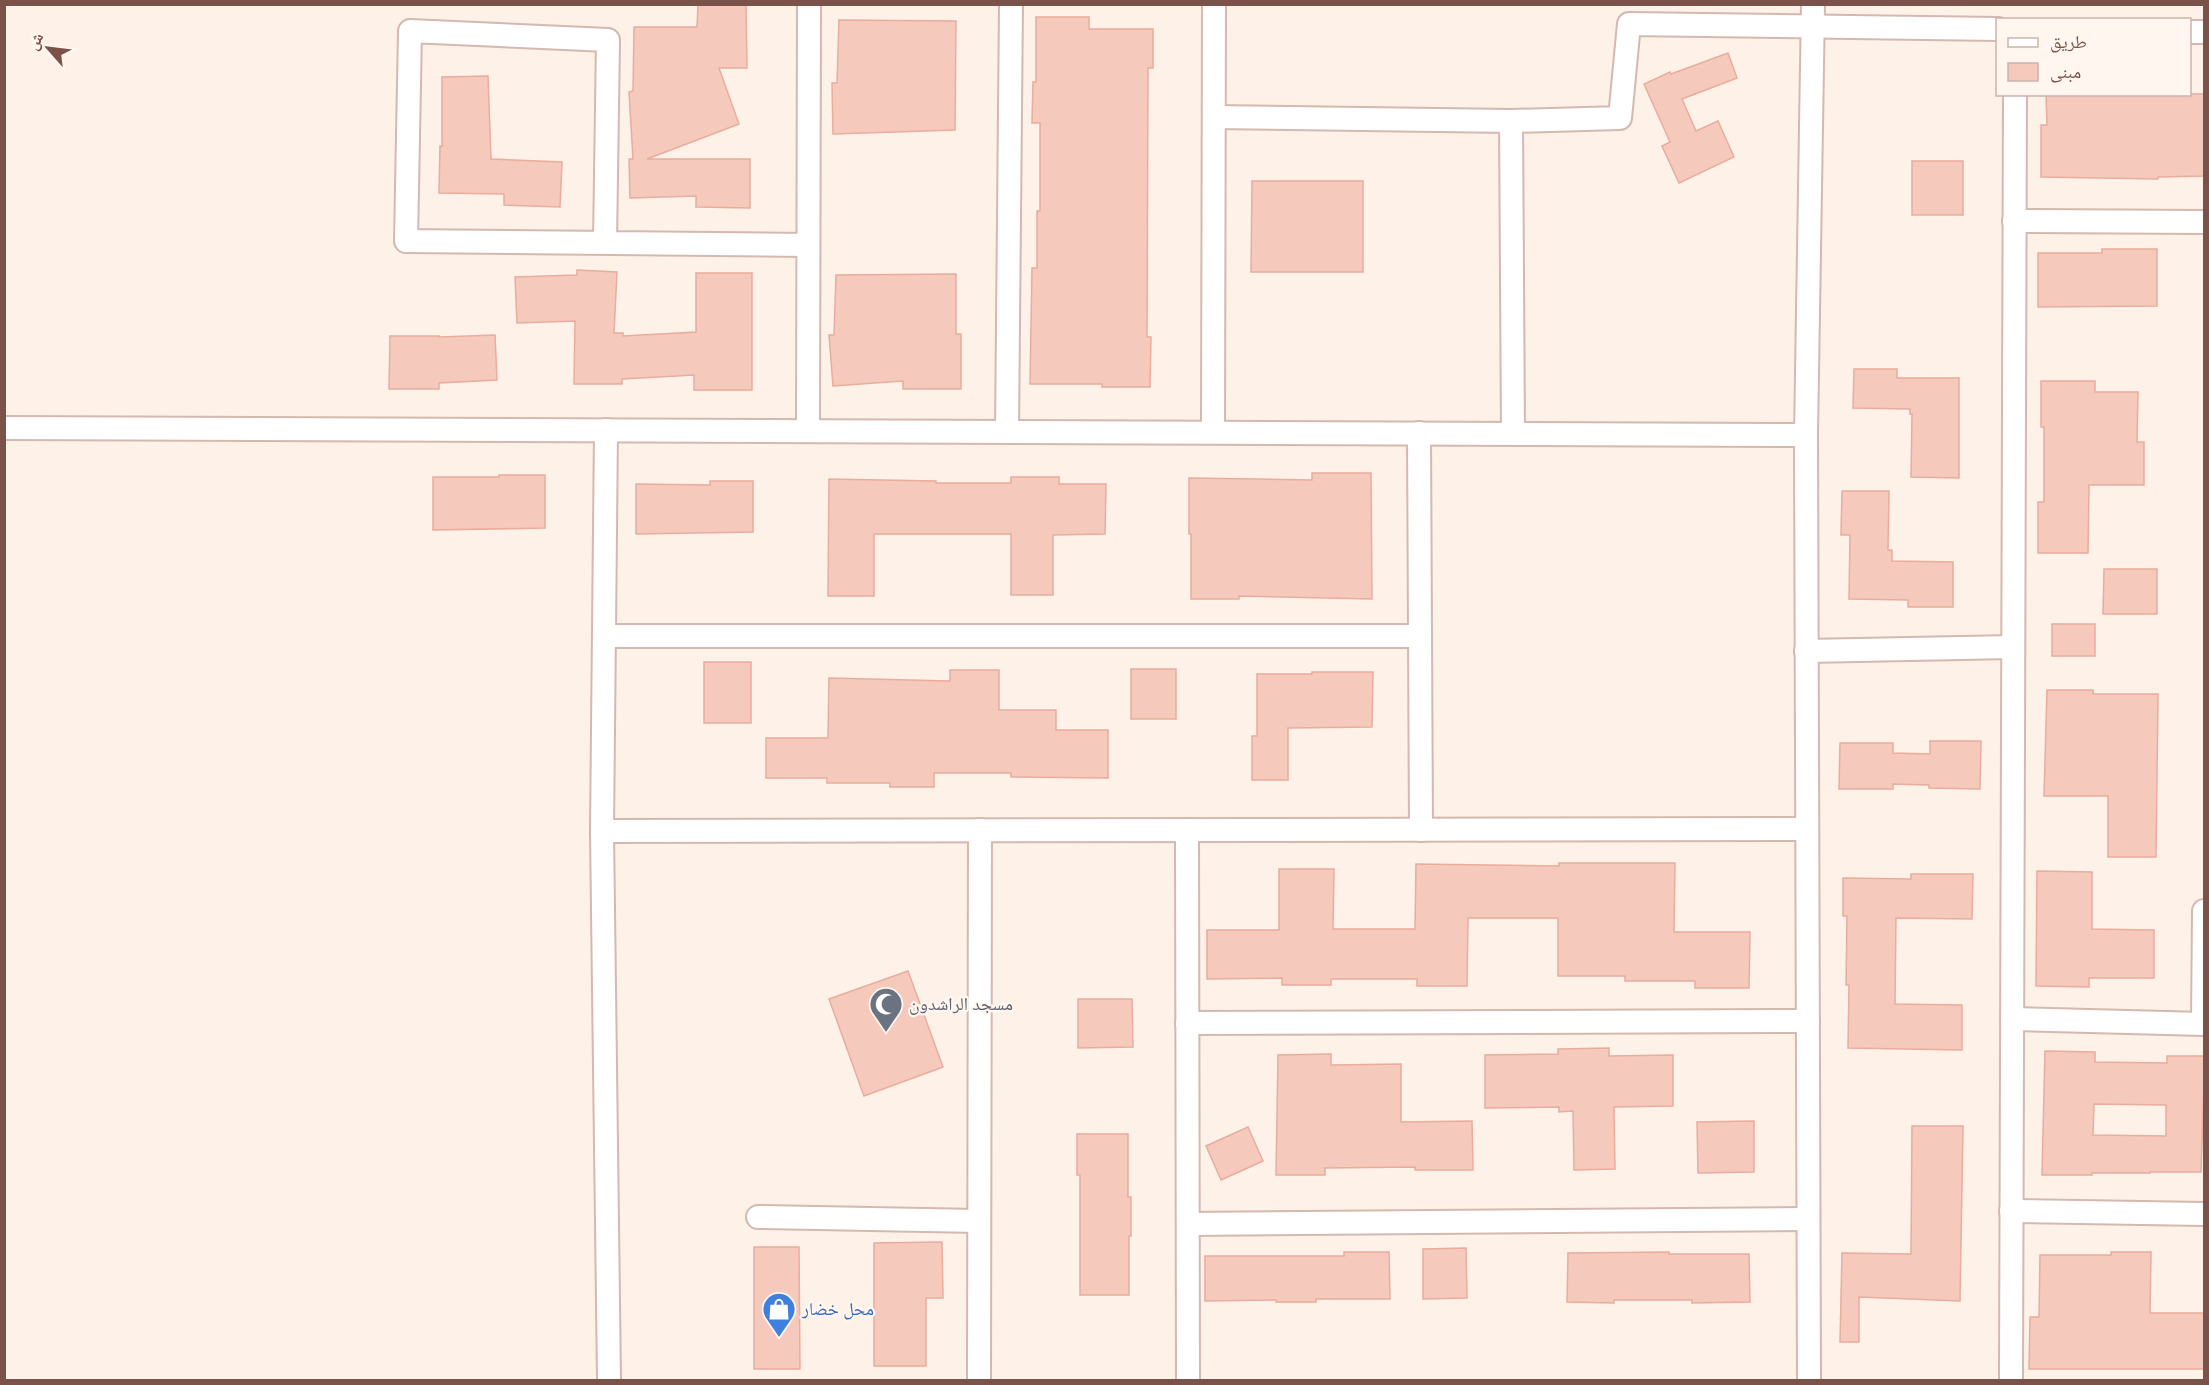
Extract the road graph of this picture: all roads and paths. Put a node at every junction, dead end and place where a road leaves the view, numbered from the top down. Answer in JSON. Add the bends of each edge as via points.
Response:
{"nodes":[{"id":1,"x":809,"y":4,"type":"edge"},
{"id":2,"x":1011,"y":4,"type":"edge"},
{"id":3,"x":1214,"y":4,"type":"edge"},
{"id":4,"x":1813,"y":15,"type":"edge"},
{"id":5,"x":1996,"y":29,"type":"edge"},
{"id":6,"x":2014,"y":96,"type":"edge"},
{"id":7,"x":1214,"y":117,"type":"junction"},
{"id":8,"x":1511,"y":121,"type":"junction"},
{"id":9,"x":2014,"y":221,"type":"junction"},
{"id":10,"x":2205,"y":222,"type":"edge"},
{"id":11,"x":605,"y":243,"type":"junction"},
{"id":12,"x":808,"y":245,"type":"junction"},
{"id":13,"x":4,"y":428,"type":"edge"},
{"id":14,"x":606,"y":430,"type":"junction"},
{"id":15,"x":808,"y":430,"type":"junction"},
{"id":16,"x":1007,"y":431,"type":"junction"},
{"id":17,"x":1213,"y":431,"type":"junction"},
{"id":18,"x":1419,"y":433,"type":"junction"},
{"id":19,"x":1513,"y":433,"type":"junction"},
{"id":20,"x":1806,"y":435,"type":"junction"},
{"id":21,"x":604,"y":636,"type":"junction"},
{"id":22,"x":1420,"y":636,"type":"junction"},
{"id":23,"x":2013,"y":647,"type":"junction"},
{"id":24,"x":1806,"y":651,"type":"junction"},
{"id":25,"x":1807,"y":829,"type":"junction"},
{"id":26,"x":980,"y":830,"type":"junction"},
{"id":27,"x":1187,"y":830,"type":"junction"},
{"id":28,"x":1421,"y":830,"type":"junction"},
{"id":29,"x":602,"y":831,"type":"junction"},
{"id":30,"x":2205,"y":911,"type":"edge"},
{"id":31,"x":2012,"y":1019,"type":"junction"},
{"id":32,"x":1808,"y":1021,"type":"junction"},
{"id":33,"x":1187,"y":1023,"type":"junction"},
{"id":34,"x":2204,"y":1024,"type":"edge"},
{"id":35,"x":2011,"y":1211,"type":"junction"},
{"id":36,"x":2205,"y":1214,"type":"edge"},
{"id":37,"x":758,"y":1217,"type":"dead end"},
{"id":38,"x":1808,"y":1219,"type":"junction"},
{"id":39,"x":979,"y":1221,"type":"junction"},
{"id":40,"x":1188,"y":1224,"type":"junction"},
{"id":41,"x":609,"y":1380,"type":"edge"},
{"id":42,"x":979,"y":1380,"type":"edge"},
{"id":43,"x":1188,"y":1380,"type":"edge"},
{"id":44,"x":1809,"y":1380,"type":"edge"},
{"id":45,"x":2011,"y":1380,"type":"edge"}],
"edges":[{"from":1,"to":12,"type":"street"},
{"from":2,"to":16,"type":"street"},
{"from":3,"to":7,"type":"street"},
{"from":4,"to":5,"type":"street"},
{"from":4,"to":8,"type":"street","via":[[1629,24],[1620,118]]},
{"from":4,"to":20,"type":"street"},
{"from":6,"to":9,"type":"street"},
{"from":7,"to":8,"type":"street"},
{"from":7,"to":17,"type":"street"},
{"from":8,"to":19,"type":"street"},
{"from":9,"to":10,"type":"street"},
{"from":9,"to":23,"type":"street"},
{"from":11,"to":11,"type":"street","via":[[406,241],[410,31],[608,40]]},
{"from":11,"to":12,"type":"street"},
{"from":12,"to":15,"type":"street"},
{"from":13,"to":14,"type":"street"},
{"from":14,"to":15,"type":"street"},
{"from":14,"to":21,"type":"street"},
{"from":15,"to":16,"type":"street"},
{"from":16,"to":17,"type":"street"},
{"from":17,"to":18,"type":"street"},
{"from":18,"to":19,"type":"street"},
{"from":18,"to":22,"type":"street"},
{"from":19,"to":20,"type":"street"},
{"from":20,"to":24,"type":"street"},
{"from":21,"to":22,"type":"street"},
{"from":21,"to":29,"type":"street"},
{"from":22,"to":28,"type":"street"},
{"from":23,"to":24,"type":"street"},
{"from":23,"to":31,"type":"street"},
{"from":24,"to":25,"type":"street"},
{"from":25,"to":28,"type":"street"},
{"from":25,"to":32,"type":"street"},
{"from":26,"to":27,"type":"street"},
{"from":26,"to":29,"type":"street"},
{"from":26,"to":39,"type":"street"},
{"from":27,"to":28,"type":"street"},
{"from":27,"to":33,"type":"street"},
{"from":29,"to":41,"type":"street"},
{"from":30,"to":34,"type":"street"},
{"from":31,"to":34,"type":"street"},
{"from":31,"to":35,"type":"street"},
{"from":32,"to":33,"type":"street"},
{"from":32,"to":38,"type":"street"},
{"from":33,"to":40,"type":"street"},
{"from":35,"to":36,"type":"street"},
{"from":35,"to":45,"type":"street"},
{"from":37,"to":39,"type":"street"},
{"from":38,"to":40,"type":"street"},
{"from":38,"to":44,"type":"street"},
{"from":39,"to":42,"type":"street"},
{"from":40,"to":43,"type":"street"}]}
